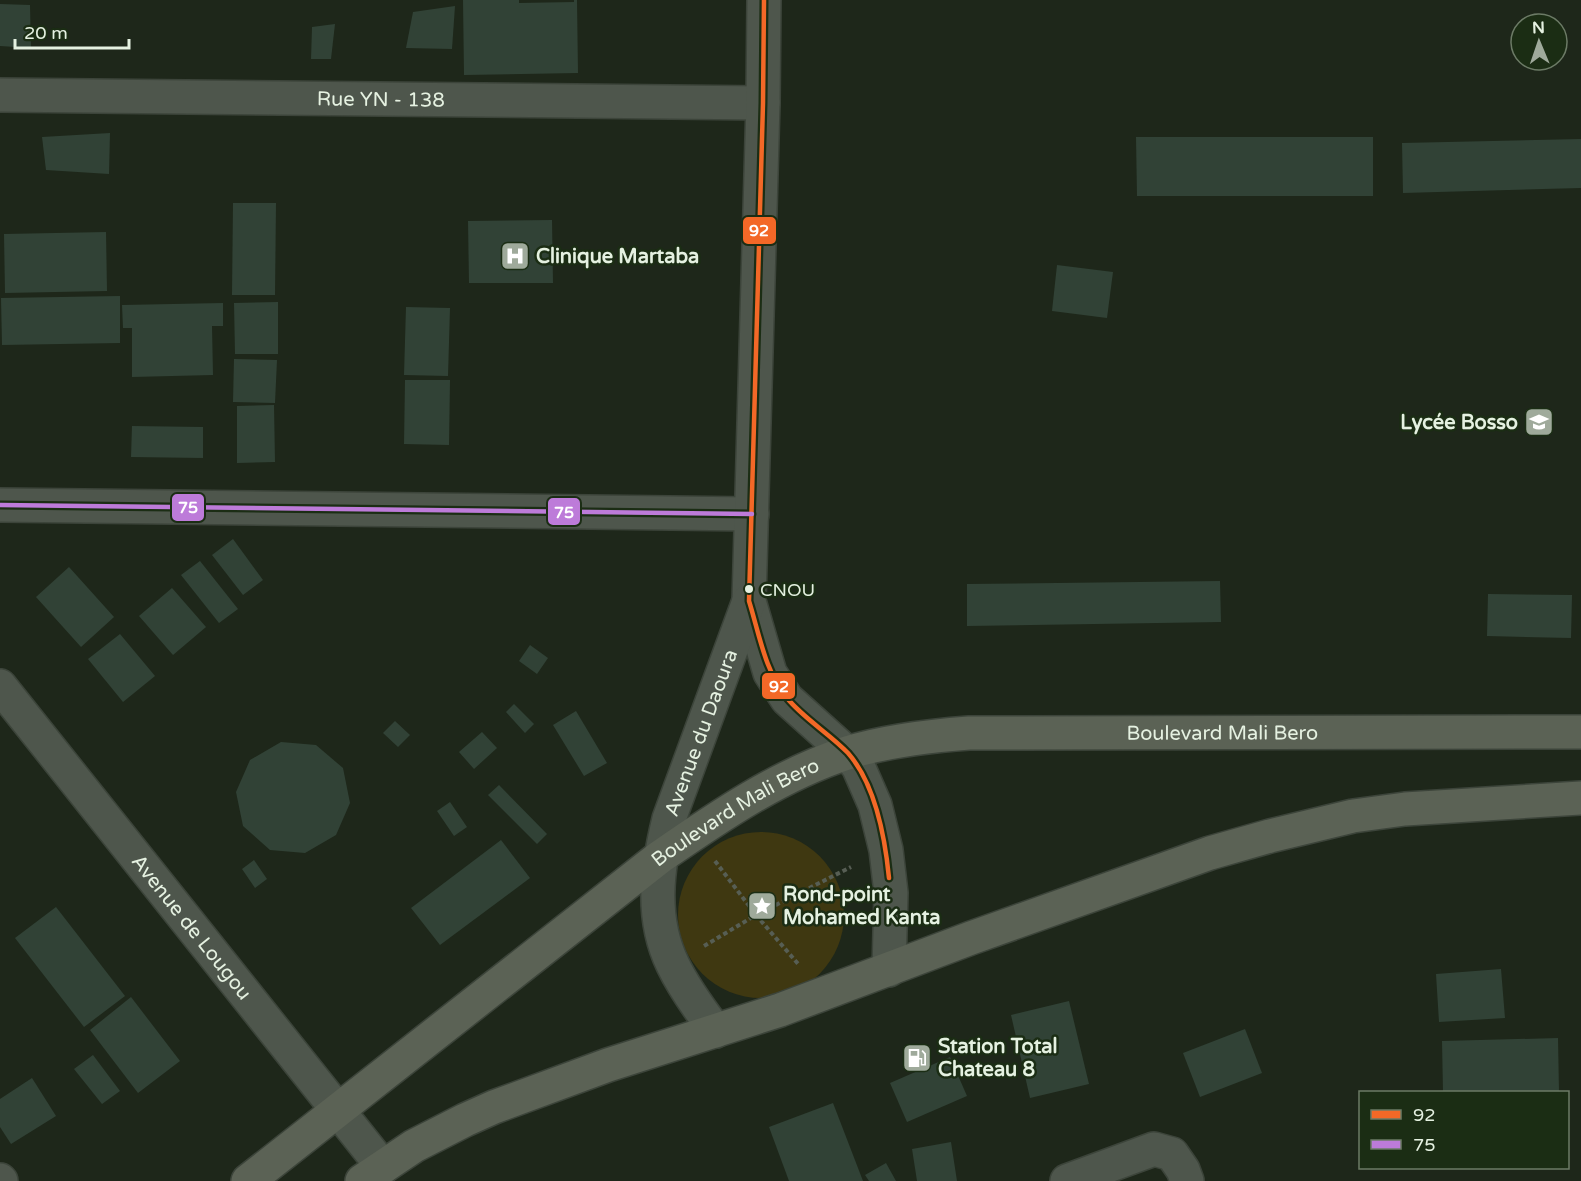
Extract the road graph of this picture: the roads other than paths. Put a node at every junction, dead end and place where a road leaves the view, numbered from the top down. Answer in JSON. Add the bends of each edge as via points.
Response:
{"nodes":[{"id":1,"x":764,"y":0,"type":"edge"},
{"id":2,"x":0,"y":95,"type":"edge"},
{"id":3,"x":763,"y":103,"type":"junction"},
{"id":4,"x":0,"y":505,"type":"edge"},
{"id":5,"x":752,"y":514,"type":"junction"},
{"id":6,"x":749,"y":601,"type":"junction"},
{"id":7,"x":0,"y":686,"type":"edge"},
{"id":8,"x":1581,"y":732,"type":"edge"},
{"id":9,"x":847,"y":753,"type":"junction"},
{"id":10,"x":1581,"y":798,"type":"edge"},
{"id":11,"x":660,"y":857,"type":"junction"},
{"id":12,"x":889,"y":970,"type":"junction"},
{"id":13,"x":716,"y":1031,"type":"junction"},
{"id":14,"x":337,"y":1110,"type":"junction"},
{"id":15,"x":373,"y":1174,"type":"edge"},
{"id":16,"x":248,"y":1181,"type":"edge"},
{"id":17,"x":1067,"y":1181,"type":"edge"},
{"id":18,"x":1187,"y":1181,"type":"edge"}],
"edges":[{"from":1,"to":3,"type":"street","name":"Avenue du Daoura"},
{"from":2,"to":3,"type":"street","name":"Rue YN - 138"},
{"from":3,"to":5,"type":"street","name":"Avenue du Daoura"},
{"from":4,"to":5,"type":"street"},
{"from":5,"to":6,"type":"street","name":"Avenue du Daoura"},
{"from":6,"to":9,"type":"street","name":"Avenue du Daoura","via":[[770,673],[787,699]]},
{"from":6,"to":11,"type":"street","name":"Avenue du Daoura","via":[[669,819]]},
{"from":7,"to":14,"type":"street","name":"Avenue de Lougou"},
{"from":8,"to":9,"type":"main road","name":"Boulevard Mali Bero","via":[[969,733],[909,739]]},
{"from":9,"to":11,"type":"main road","name":"Boulevard Mali Bero","via":[[774,784]]},
{"from":9,"to":12,"type":"street","name":"Avenue du Daoura","via":[[858,766],[875,805],[886,850],[891,893]]},
{"from":10,"to":12,"type":"main road","via":[[1405,809],[1353,816],[1270,836],[1210,853]]},
{"from":11,"to":13,"type":"street","name":"Avenue du Daoura","via":[[657,896],[664,945],[688,991]]},
{"from":11,"to":14,"type":"main road","name":"Boulevard Mali Bero"},
{"from":12,"to":13,"type":"main road"},
{"from":13,"to":15,"type":"main road","via":[[494,1107],[414,1146]]},
{"from":14,"to":15,"type":"street","name":"Avenue de Lougou"},
{"from":14,"to":16,"type":"main road","name":"Boulevard Mali Bero"},
{"from":17,"to":18,"type":"street","via":[[1154,1149],[1172,1154]]}]}
